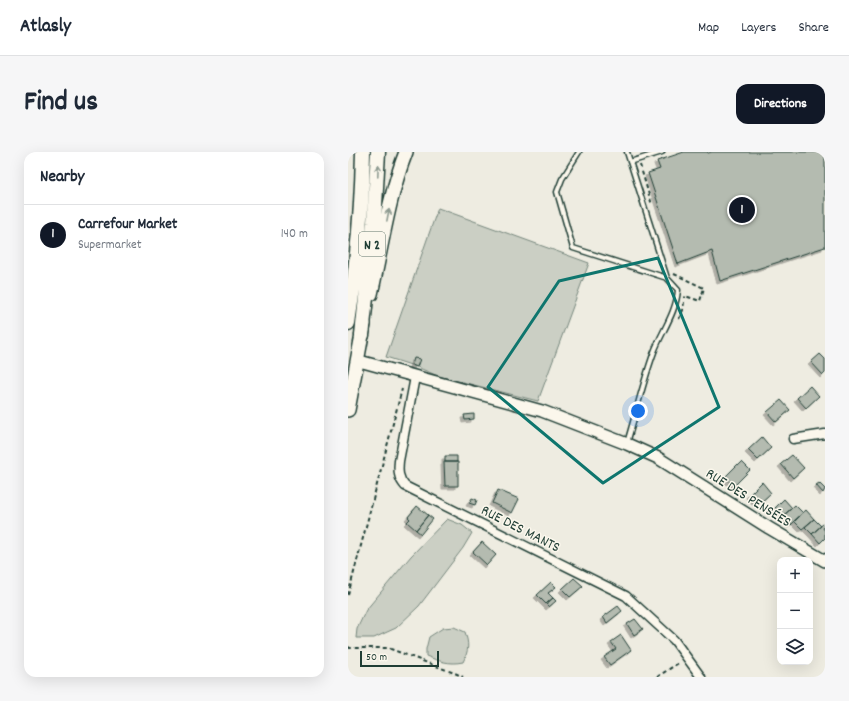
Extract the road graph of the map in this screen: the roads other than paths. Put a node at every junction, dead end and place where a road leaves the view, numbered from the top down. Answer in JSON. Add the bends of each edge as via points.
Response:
{"nodes":[{"id":1,"x":363,"y":152,"type":"edge"},
{"id":2,"x":378,"y":152,"type":"edge"},
{"id":3,"x":406,"y":152,"type":"edge"},
{"id":4,"x":579,"y":152,"type":"edge"},
{"id":5,"x":627,"y":152,"type":"edge"},
{"id":6,"x":662,"y":152,"type":"edge"},
{"id":7,"x":630,"y":162,"type":"junction"},
{"id":8,"x":667,"y":278,"type":"junction"},
{"id":9,"x":348,"y":323,"type":"edge"},
{"id":10,"x":362,"y":335,"type":"junction"},
{"id":11,"x":363,"y":362,"type":"dead end"},
{"id":12,"x":411,"y":375,"type":"junction"},
{"id":13,"x":348,"y":410,"type":"edge"},
{"id":14,"x":825,"y":434,"type":"edge"},
{"id":15,"x":793,"y":439,"type":"dead end"},
{"id":16,"x":627,"y":444,"type":"junction"},
{"id":17,"x":825,"y":561,"type":"edge"},
{"id":18,"x":701,"y":677,"type":"edge"}],
"edges":[{"from":1,"to":9,"type":"highway","number":"N 2","via":[[360,233]]},
{"from":10,"to":2,"type":"highway","number":"N 2","one_way":true,"via":[[374,223]]},
{"from":10,"to":3,"type":"main road","one_way":true,"via":[[388,211]]},
{"from":4,"to":8,"type":"lane","via":[[557,192],[573,248]]},
{"from":5,"to":7,"type":"lane"},
{"from":6,"to":7,"type":"lane"},
{"from":7,"to":8,"type":"lane"},
{"from":8,"to":16,"type":"lane","via":[[678,290],[678,297],[671,318],[654,351]]},
{"from":10,"to":13,"type":"main road","number":"N 2"},
{"from":11,"to":12,"type":"street","name":"RUE DES PENSÉES"},
{"from":12,"to":16,"type":"street","name":"RUE DES PENSÉES","via":[[542,411]]},
{"from":12,"to":18,"type":"street","name":"RUE DES MANTS","via":[[399,461],[400,481],[405,486],[626,596],[674,640]]},
{"from":14,"to":15,"type":"street"},
{"from":16,"to":17,"type":"street","name":"RUE DES PENSÉES","via":[[658,458]]}]}
